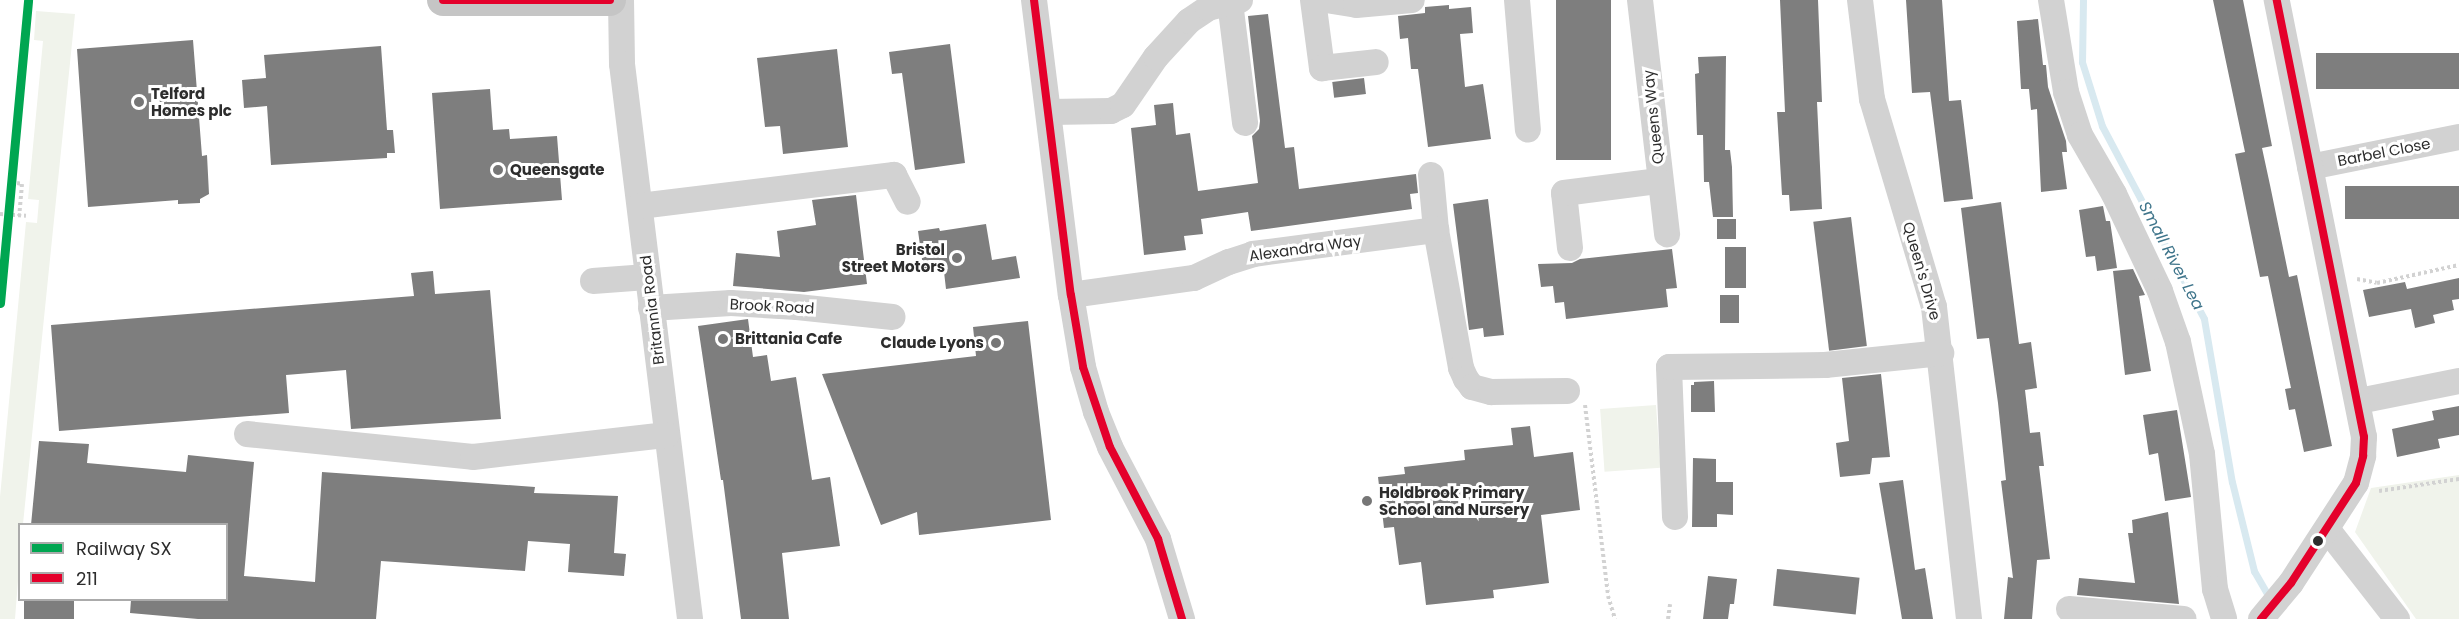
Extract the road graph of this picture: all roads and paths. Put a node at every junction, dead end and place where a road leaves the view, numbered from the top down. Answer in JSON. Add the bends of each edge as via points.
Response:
{"nodes":[{"id":1,"x":443,"y":0,"type":"edge"},
{"id":2,"x":610,"y":0,"type":"edge"},
{"id":3,"x":621,"y":0,"type":"edge"},
{"id":4,"x":1034,"y":0,"type":"edge"},
{"id":5,"x":1313,"y":0,"type":"edge"},
{"id":6,"x":1326,"y":0,"type":"edge"},
{"id":7,"x":1412,"y":0,"type":"edge"},
{"id":8,"x":1516,"y":0,"type":"edge"},
{"id":9,"x":1640,"y":0,"type":"edge"},
{"id":10,"x":1860,"y":0,"type":"edge"},
{"id":11,"x":2051,"y":0,"type":"edge"},
{"id":12,"x":2277,"y":0,"type":"edge"},
{"id":13,"x":1235,"y":1,"type":"edge"},
{"id":14,"x":1376,"y":62,"type":"dead end"},
{"id":15,"x":1050,"y":112,"type":"junction"},
{"id":16,"x":1245,"y":123,"type":"dead end"},
{"id":17,"x":1528,"y":130,"type":"dead end"},
{"id":18,"x":2459,"y":137,"type":"edge"},
{"id":19,"x":2310,"y":167,"type":"junction"},
{"id":20,"x":1431,"y":175,"type":"dead end"},
{"id":21,"x":1659,"y":181,"type":"junction"},
{"id":22,"x":19,"y":184,"type":"dead end"},
{"id":23,"x":909,"y":202,"type":"dead end"},
{"id":24,"x":640,"y":206,"type":"junction"},
{"id":25,"x":0,"y":214,"type":"edge"},
{"id":26,"x":20,"y":214,"type":"junction"},
{"id":27,"x":26,"y":216,"type":"dead end"},
{"id":28,"x":1436,"y":230,"type":"junction"},
{"id":29,"x":1667,"y":234,"type":"dead end"},
{"id":30,"x":1570,"y":248,"type":"dead end"},
{"id":31,"x":2459,"y":265,"type":"edge"},
{"id":32,"x":2333,"y":274,"type":"junction"},
{"id":33,"x":647,"y":277,"type":"junction"},
{"id":34,"x":593,"y":281,"type":"dead end"},
{"id":35,"x":1071,"y":294,"type":"junction"},
{"id":36,"x":651,"y":308,"type":"junction"},
{"id":37,"x":892,"y":317,"type":"dead end"},
{"id":38,"x":1941,"y":353,"type":"junction"},
{"id":39,"x":2459,"y":381,"type":"edge"},
{"id":40,"x":1576,"y":397,"type":"joint"},
{"id":41,"x":2359,"y":401,"type":"junction"},
{"id":42,"x":247,"y":434,"type":"dead end"},
{"id":43,"x":667,"y":435,"type":"junction"},
{"id":44,"x":2459,"y":479,"type":"edge"},
{"id":45,"x":2356,"y":483,"type":"junction"},
{"id":46,"x":1675,"y":517,"type":"dead end"},
{"id":47,"x":2327,"y":529,"type":"junction"},
{"id":48,"x":1670,"y":604,"type":"dead end"},
{"id":49,"x":2069,"y":609,"type":"dead end"},
{"id":50,"x":690,"y":619,"type":"edge"},
{"id":51,"x":1182,"y":619,"type":"edge"},
{"id":52,"x":1615,"y":619,"type":"edge"},
{"id":53,"x":1668,"y":619,"type":"edge"},
{"id":54,"x":1969,"y":619,"type":"edge"},
{"id":55,"x":2184,"y":619,"type":"edge"},
{"id":56,"x":2224,"y":619,"type":"edge"},
{"id":57,"x":2261,"y":619,"type":"edge"},
{"id":58,"x":2397,"y":619,"type":"edge"}],
"edges":[{"from":1,"to":2,"type":"main road"},
{"from":3,"to":24,"type":"street","name":"Britannia Road","via":[[622,64]]},
{"from":4,"to":15,"type":"street"},
{"from":5,"to":14,"type":"street","via":[[1322,68]]},
{"from":6,"to":7,"type":"street","via":[[1356,5]]},
{"from":8,"to":17,"type":"street"},
{"from":9,"to":21,"type":"street","name":"Queens Way"},
{"from":10,"to":38,"type":"street","name":"Queen's Drive","via":[[1872,99],[1929,286]]},
{"from":11,"to":56,"type":"street","via":[[2066,92],[2080,135],[2114,194],[2160,291],[2178,342],[2202,454],[2215,589]]},
{"from":12,"to":19,"type":"street"},
{"from":13,"to":15,"type":"street","via":[[1199,13],[1177,32],[1123,105],[1111,111]]},
{"from":13,"to":16,"type":"street"},
{"from":15,"to":35,"type":"street"},
{"from":18,"to":19,"type":"street","name":"Barbel Close"},
{"from":19,"to":32,"type":"street"},
{"from":20,"to":28,"type":"street"},
{"from":21,"to":29,"type":"street","name":"Queens Way"},
{"from":21,"to":30,"type":"street","via":[[1564,193]]},
{"from":22,"to":26,"type":"path"},
{"from":23,"to":24,"type":"street","via":[[894,175]]},
{"from":24,"to":33,"type":"street","name":"Britannia Road"},
{"from":25,"to":26,"type":"path"},
{"from":26,"to":27,"type":"path"},
{"from":28,"to":35,"type":"street","name":"Alexandra Way","via":[[1253,254],[1194,278]]},
{"from":28,"to":40,"type":"street","via":[[1461,368],[1472,387],[1491,392]]},
{"from":31,"to":32,"type":"path","via":[[2377,283]]},
{"from":32,"to":41,"type":"street"},
{"from":33,"to":34,"type":"street"},
{"from":33,"to":36,"type":"street","name":"Britannia Road"},
{"from":35,"to":51,"type":"street","via":[[1083,367],[1096,412],[1129,488],[1158,539]]},
{"from":36,"to":37,"type":"street","name":"Brook Road","via":[[731,303]]},
{"from":36,"to":43,"type":"street","name":"Britannia Road"},
{"from":38,"to":46,"type":"street","via":[[1825,365],[1669,367]]},
{"from":38,"to":54,"type":"street","name":"Queen's Drive"},
{"from":39,"to":41,"type":"street"},
{"from":40,"to":52,"type":"path"},
{"from":41,"to":45,"type":"street","via":[[2364,437]]},
{"from":42,"to":43,"type":"street","via":[[473,457]]},
{"from":43,"to":50,"type":"street","name":"Britannia Road"},
{"from":44,"to":45,"type":"path","via":[[2372,492]]},
{"from":45,"to":47,"type":"street"},
{"from":47,"to":57,"type":"street"},
{"from":47,"to":58,"type":"street"},
{"from":48,"to":53,"type":"path"},
{"from":49,"to":55,"type":"street"}]}
